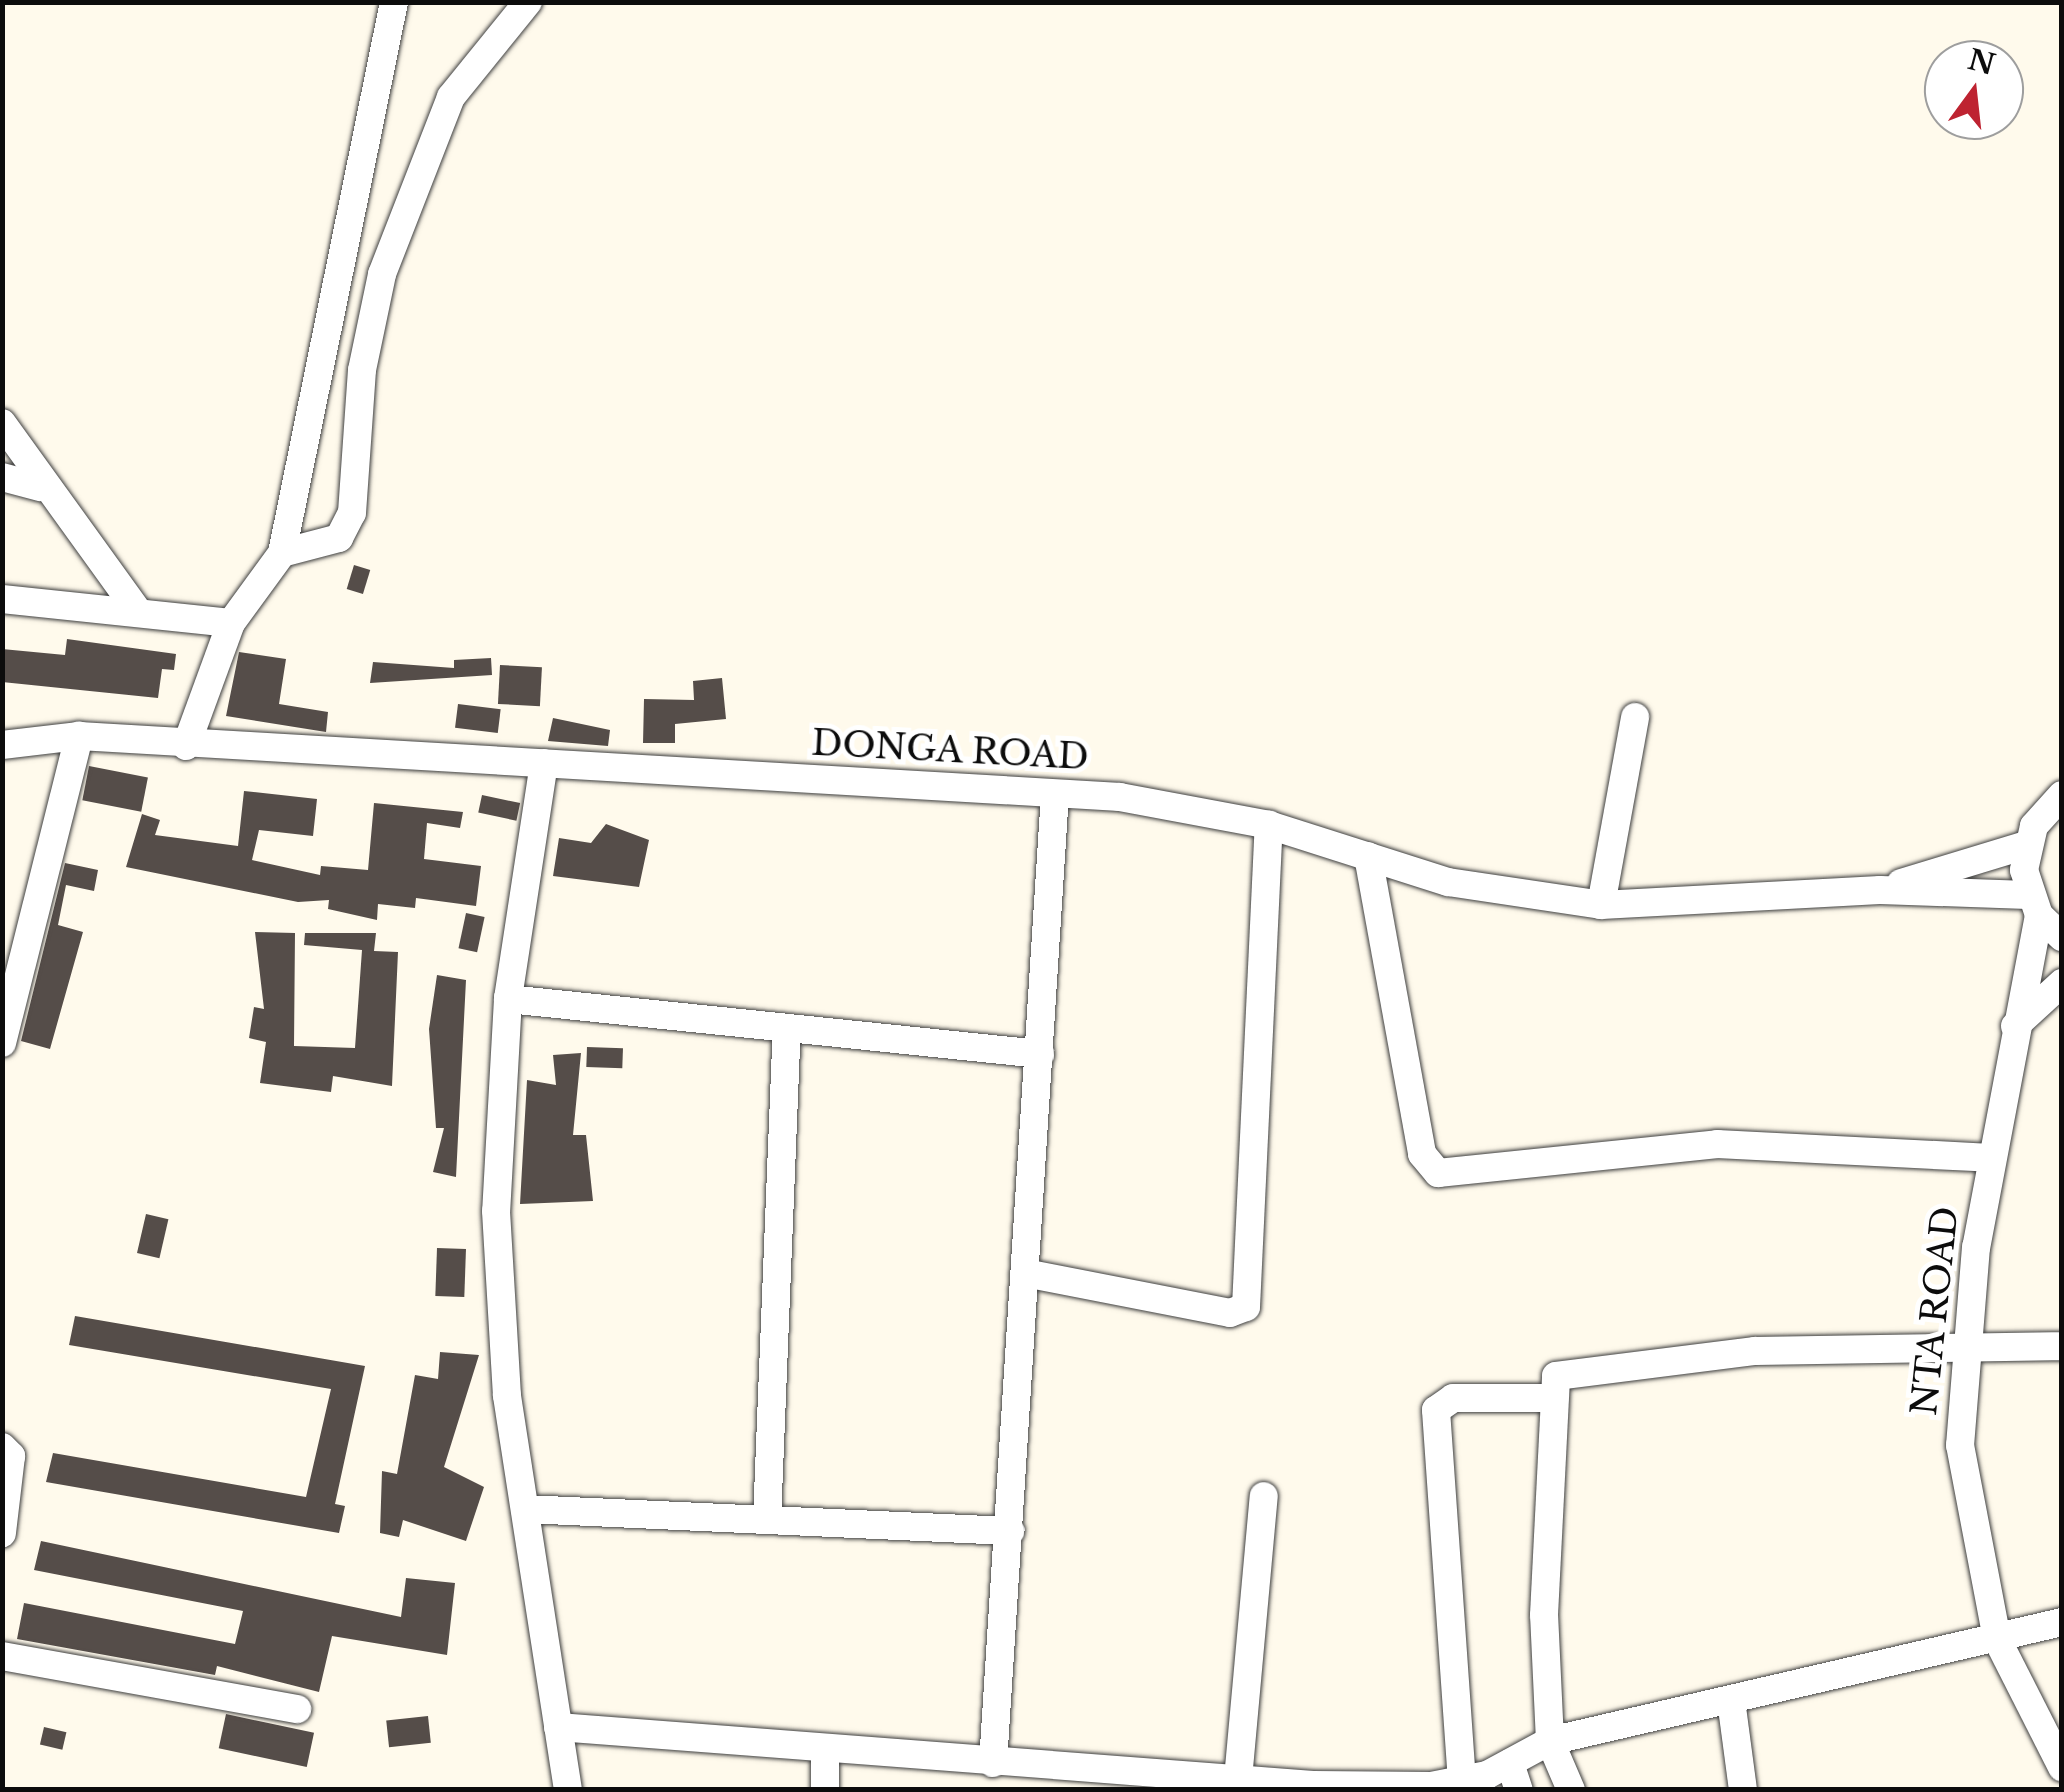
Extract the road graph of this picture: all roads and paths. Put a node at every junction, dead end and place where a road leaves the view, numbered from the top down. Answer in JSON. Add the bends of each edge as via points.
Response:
{"nodes":[{"id":1,"x":394,"y":2,"type":"edge"},
{"id":2,"x":528,"y":2,"type":"edge"},
{"id":3,"x":2,"y":423,"type":"edge"},
{"id":4,"x":2,"y":478,"type":"edge"},
{"id":5,"x":40,"y":487,"type":"junction"},
{"id":6,"x":282,"y":554,"type":"junction"},
{"id":7,"x":2,"y":599,"type":"edge"},
{"id":8,"x":138,"y":613,"type":"junction"},
{"id":9,"x":231,"y":624,"type":"junction"},
{"id":10,"x":1635,"y":717,"type":"dead end"},
{"id":11,"x":79,"y":736,"type":"junction"},
{"id":12,"x":2,"y":745,"type":"edge"},
{"id":13,"x":186,"y":746,"type":"junction"},
{"id":14,"x":544,"y":763,"type":"junction"},
{"id":15,"x":1056,"y":794,"type":"junction"},
{"id":16,"x":2062,"y":795,"type":"edge"},
{"id":17,"x":1268,"y":824,"type":"junction"},
{"id":18,"x":2026,"y":845,"type":"junction"},
{"id":19,"x":1368,"y":856,"type":"junction"},
{"id":20,"x":1880,"y":890,"type":"junction"},
{"id":21,"x":1600,"y":905,"type":"junction"},
{"id":22,"x":2034,"y":905,"type":"junction"},
{"id":23,"x":2062,"y":937,"type":"edge"},
{"id":24,"x":2062,"y":983,"type":"edge"},
{"id":25,"x":508,"y":1000,"type":"junction"},
{"id":26,"x":2015,"y":1026,"type":"junction"},
{"id":27,"x":787,"y":1028,"type":"junction"},
{"id":28,"x":2,"y":1043,"type":"edge"},
{"id":29,"x":1040,"y":1054,"type":"junction"},
{"id":30,"x":1991,"y":1158,"type":"junction"},
{"id":31,"x":1030,"y":1274,"type":"junction"},
{"id":32,"x":1962,"y":1341,"type":"junction"},
{"id":33,"x":2062,"y":1346,"type":"edge"},
{"id":34,"x":1552,"y":1398,"type":"junction"},
{"id":35,"x":2,"y":1446,"type":"edge"},
{"id":36,"x":1264,"y":1496,"type":"dead end"},
{"id":37,"x":524,"y":1509,"type":"junction"},
{"id":38,"x":767,"y":1520,"type":"junction"},
{"id":39,"x":1010,"y":1531,"type":"junction"},
{"id":40,"x":2,"y":1532,"type":"edge"},
{"id":41,"x":2062,"y":1622,"type":"edge"},
{"id":42,"x":1997,"y":1638,"type":"junction"},
{"id":43,"x":2,"y":1656,"type":"edge"},
{"id":44,"x":1731,"y":1700,"type":"junction"},
{"id":45,"x":297,"y":1708,"type":"dead end"},
{"id":46,"x":558,"y":1727,"type":"junction"},
{"id":47,"x":1550,"y":1741,"type":"junction"},
{"id":48,"x":825,"y":1748,"type":"junction"},
{"id":49,"x":994,"y":1763,"type":"junction"},
{"id":50,"x":2062,"y":1767,"type":"edge"},
{"id":51,"x":1514,"y":1776,"type":"edge"},
{"id":52,"x":1238,"y":1780,"type":"junction"},
{"id":53,"x":1462,"y":1782,"type":"junction"},
{"id":54,"x":1431,"y":1788,"type":"edge"},
{"id":55,"x":568,"y":1790,"type":"edge"},
{"id":56,"x":825,"y":1790,"type":"edge"},
{"id":57,"x":1572,"y":1790,"type":"edge"},
{"id":58,"x":1744,"y":1790,"type":"edge"}],
"edges":[{"from":1,"to":6,"type":"street"},
{"from":2,"to":6,"type":"street","via":[[451,98],[382,274],[362,370],[352,513],[339,538]]},
{"from":3,"to":5,"type":"street"},
{"from":4,"to":5,"type":"street"},
{"from":5,"to":8,"type":"street"},
{"from":6,"to":9,"type":"street"},
{"from":7,"to":8,"type":"street"},
{"from":8,"to":9,"type":"street"},
{"from":9,"to":13,"type":"street"},
{"from":10,"to":21,"type":"street"},
{"from":11,"to":12,"type":"street","name":"DONGA ROAD"},
{"from":11,"to":13,"type":"street","name":"DONGA ROAD"},
{"from":11,"to":28,"type":"street"},
{"from":13,"to":14,"type":"street","name":"DONGA ROAD"},
{"from":14,"to":15,"type":"street","name":"DONGA ROAD"},
{"from":14,"to":25,"type":"street"},
{"from":15,"to":17,"type":"street","name":"DONGA ROAD","via":[[1185,804]]},
{"from":15,"to":29,"type":"street"},
{"from":16,"to":18,"type":"street"},
{"from":17,"to":19,"type":"street","name":"DONGA ROAD"},
{"from":17,"to":31,"type":"street","via":[[1246,1306],[1230,1313]]},
{"from":18,"to":20,"type":"street"},
{"from":18,"to":22,"type":"street","name":"NTA ROAD"},
{"from":19,"to":21,"type":"street","name":"DONGA ROAD","via":[[1448,882]]},
{"from":19,"to":30,"type":"street","via":[[1422,1154],[1438,1173],[1717,1144]]},
{"from":20,"to":21,"type":"street","name":"DONGA ROAD"},
{"from":20,"to":22,"type":"street"},
{"from":22,"to":23,"type":"street"},
{"from":22,"to":26,"type":"street","name":"NTA ROAD"},
{"from":24,"to":26,"type":"street"},
{"from":25,"to":27,"type":"street"},
{"from":25,"to":37,"type":"street","via":[[496,1211]]},
{"from":26,"to":30,"type":"street","name":"NTA ROAD"},
{"from":27,"to":29,"type":"street"},
{"from":27,"to":38,"type":"street"},
{"from":29,"to":31,"type":"street"},
{"from":30,"to":32,"type":"street","name":"NTA ROAD"},
{"from":31,"to":39,"type":"street"},
{"from":32,"to":33,"type":"street"},
{"from":32,"to":34,"type":"street","via":[[1566,1370]]},
{"from":32,"to":42,"type":"street","name":"NTA ROAD","via":[[1964,1497]]},
{"from":34,"to":47,"type":"street","via":[[1544,1616]]},
{"from":34,"to":53,"type":"street","via":[[1453,1398],[1436,1410]]},
{"from":35,"to":40,"type":"street","via":[[11,1456]]},
{"from":36,"to":52,"type":"street"},
{"from":37,"to":38,"type":"street"},
{"from":37,"to":46,"type":"street"},
{"from":38,"to":39,"type":"street"},
{"from":39,"to":49,"type":"street"},
{"from":41,"to":42,"type":"street"},
{"from":42,"to":44,"type":"street"},
{"from":42,"to":50,"type":"street","name":"NTA ROAD"},
{"from":43,"to":45,"type":"street"},
{"from":44,"to":47,"type":"street"},
{"from":44,"to":58,"type":"street"},
{"from":46,"to":48,"type":"street"},
{"from":46,"to":55,"type":"street"},
{"from":47,"to":51,"type":"street"},
{"from":47,"to":57,"type":"street"},
{"from":48,"to":49,"type":"street"},
{"from":48,"to":56,"type":"street"},
{"from":49,"to":52,"type":"street"},
{"from":51,"to":53,"type":"street"},
{"from":52,"to":54,"type":"street"},
{"from":53,"to":54,"type":"street"}]}
